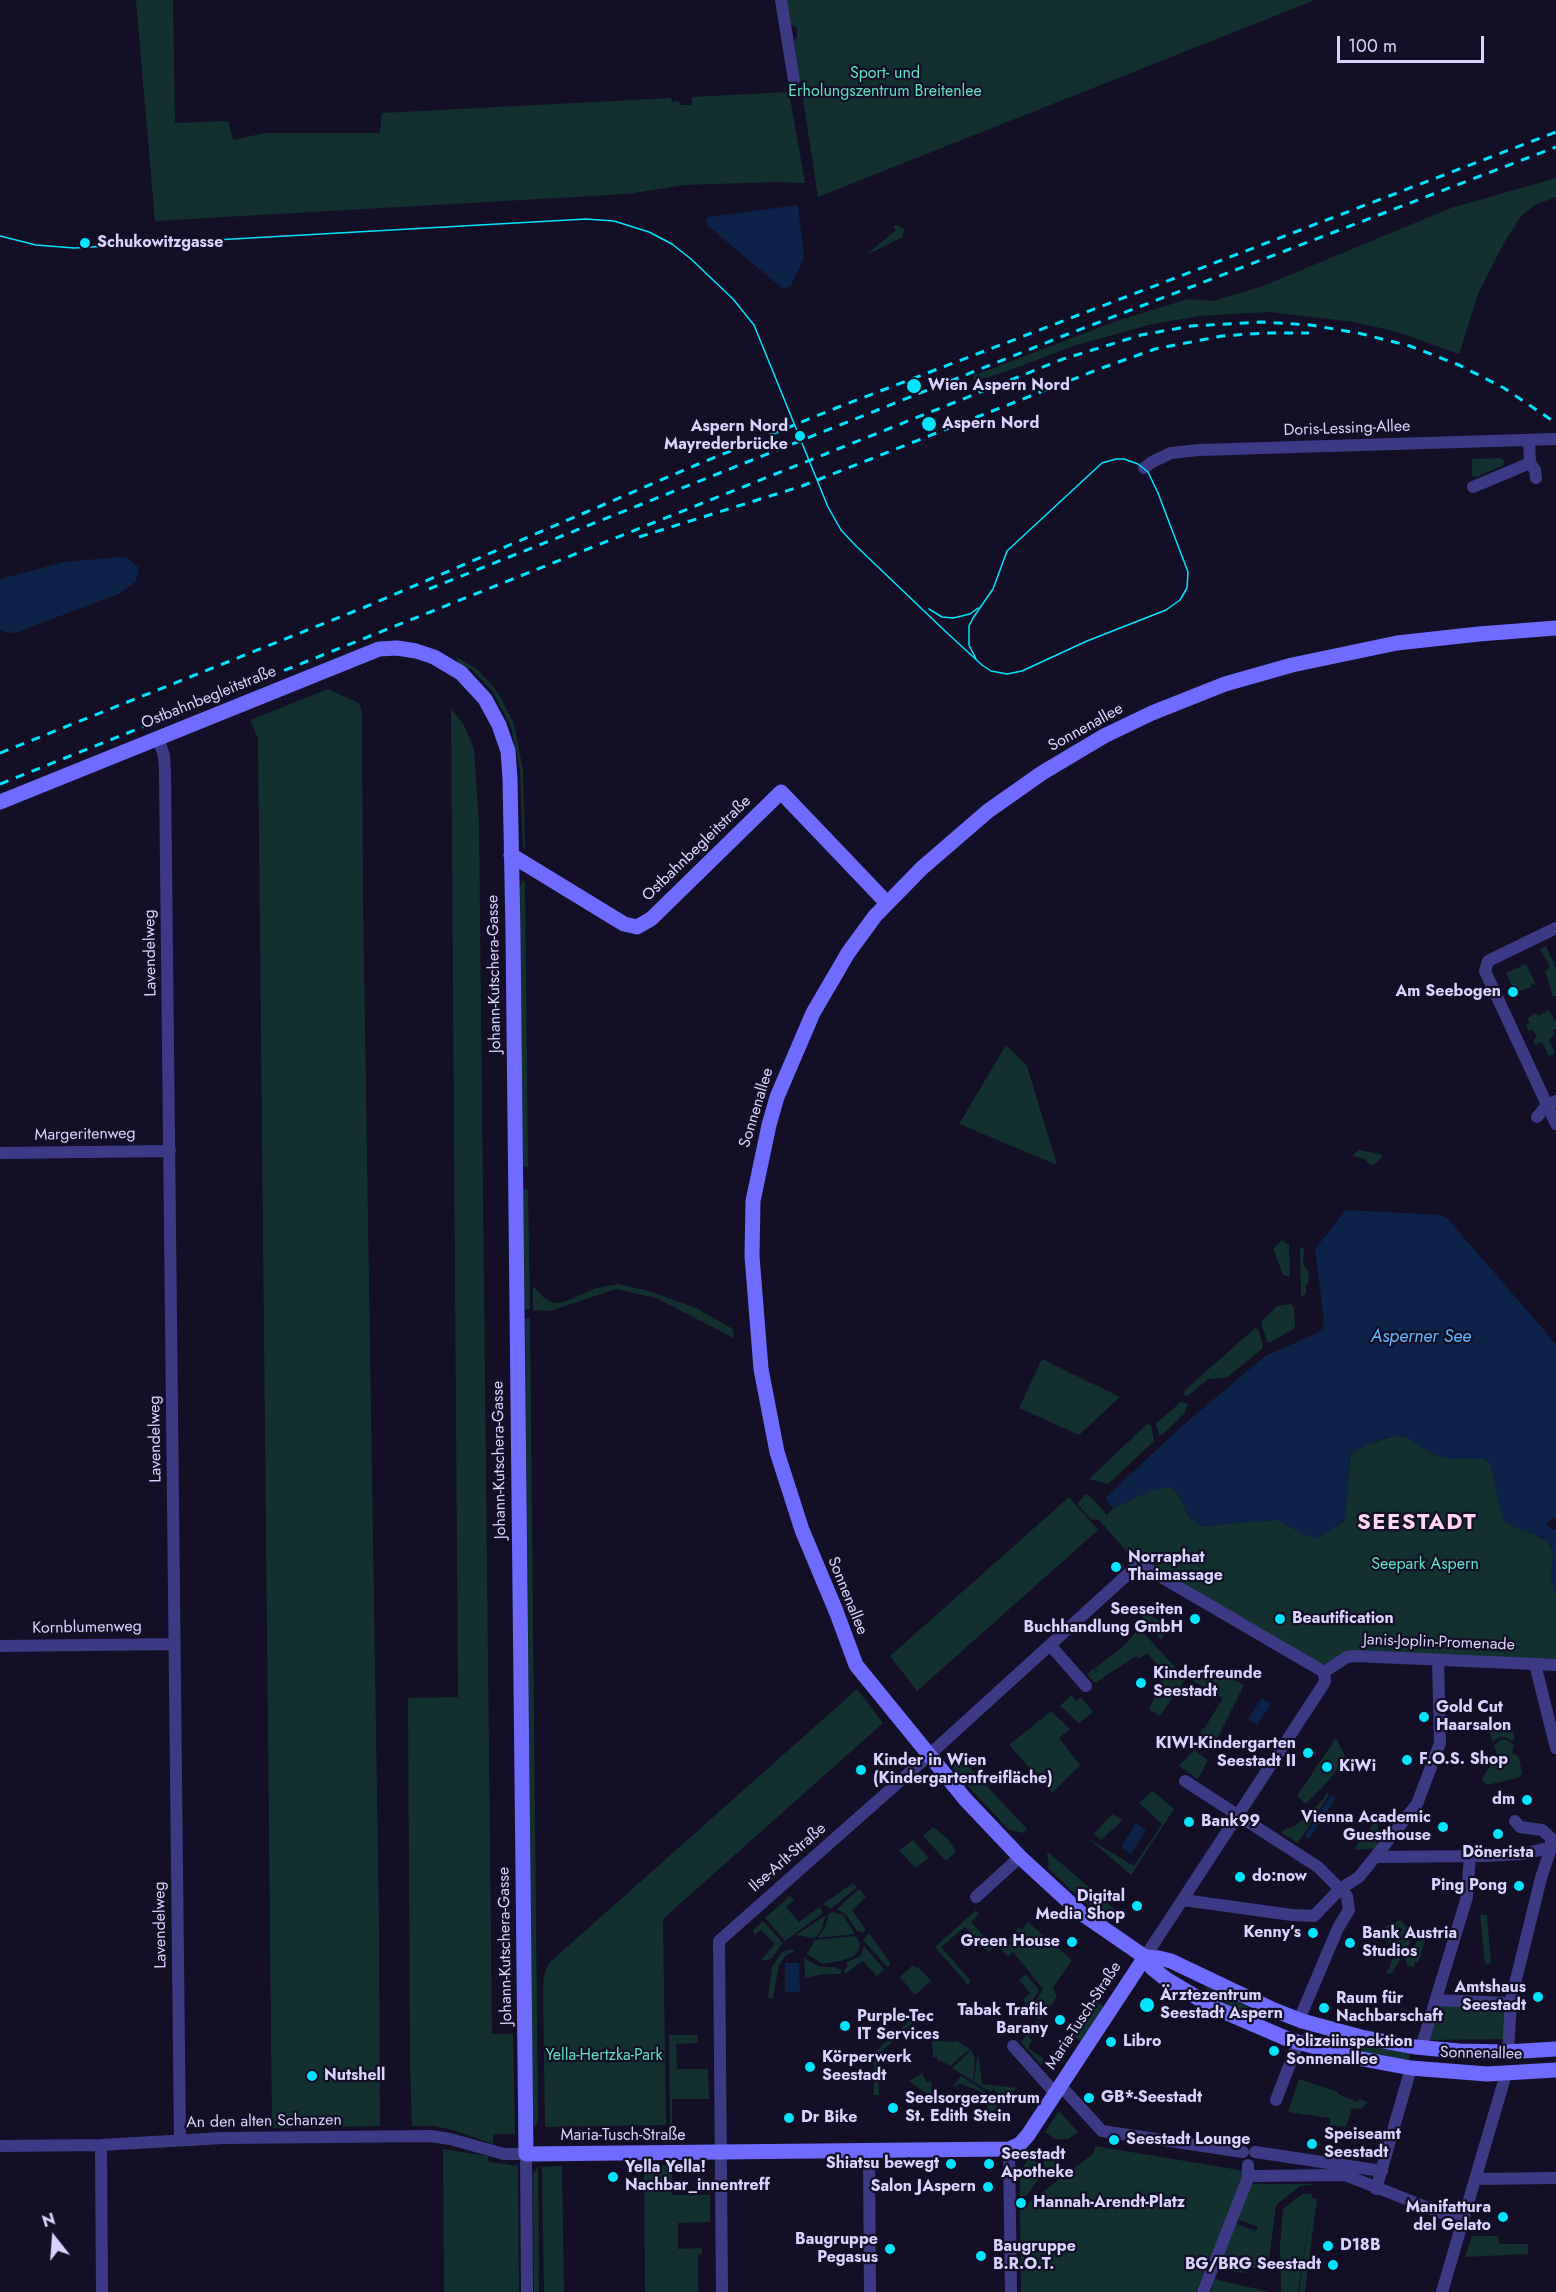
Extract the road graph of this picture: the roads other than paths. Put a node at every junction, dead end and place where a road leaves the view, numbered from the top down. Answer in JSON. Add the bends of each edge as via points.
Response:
{"nodes":[{"id":1,"x":781,"y":0,"type":"edge"},
{"id":2,"x":794,"y":80,"type":"dead end"},
{"id":3,"x":1556,"y":440,"type":"edge"},
{"id":4,"x":1529,"y":441,"type":"junction"},
{"id":5,"x":1530,"y":463,"type":"junction"},
{"id":6,"x":1144,"y":468,"type":"dead end"},
{"id":7,"x":1536,"y":478,"type":"dead end"},
{"id":8,"x":1473,"y":487,"type":"dead end"},
{"id":9,"x":1556,"y":628,"type":"edge"},
{"id":10,"x":434,"y":657,"type":"joint"},
{"id":11,"x":158,"y":738,"type":"junction"},
{"id":12,"x":0,"y":802,"type":"edge"},
{"id":13,"x":511,"y":855,"type":"junction"},
{"id":14,"x":887,"y":903,"type":"junction"},
{"id":15,"x":1556,"y":928,"type":"edge"},
{"id":16,"x":1552,"y":1103,"type":"edge"},
{"id":17,"x":1537,"y":1117,"type":"dead end"},
{"id":18,"x":1556,"y":1124,"type":"edge"},
{"id":19,"x":170,"y":1151,"type":"junction"},
{"id":20,"x":0,"y":1153,"type":"edge"},
{"id":21,"x":175,"y":1644,"type":"junction"},
{"id":22,"x":1050,"y":1645,"type":"junction"},
{"id":23,"x":0,"y":1646,"type":"edge"},
{"id":24,"x":1438,"y":1660,"type":"junction"},
{"id":25,"x":1536,"y":1664,"type":"junction"},
{"id":26,"x":1556,"y":1665,"type":"edge"},
{"id":27,"x":1324,"y":1672,"type":"junction"},
{"id":28,"x":1086,"y":1686,"type":"dead end"},
{"id":29,"x":1556,"y":1748,"type":"edge"},
{"id":30,"x":928,"y":1755,"type":"junction"},
{"id":31,"x":1185,"y":1781,"type":"dead end"},
{"id":32,"x":1239,"y":1815,"type":"junction"},
{"id":33,"x":1515,"y":1821,"type":"dead end"},
{"id":34,"x":1553,"y":1847,"type":"edge"},
{"id":35,"x":1470,"y":1856,"type":"junction"},
{"id":36,"x":1020,"y":1857,"type":"junction"},
{"id":37,"x":1375,"y":1857,"type":"junction"},
{"id":38,"x":1340,"y":1889,"type":"junction"},
{"id":39,"x":976,"y":1897,"type":"dead end"},
{"id":40,"x":1183,"y":1900,"type":"junction"},
{"id":41,"x":1145,"y":1957,"type":"junction"},
{"id":42,"x":1436,"y":2000,"type":"junction"},
{"id":43,"x":1511,"y":2002,"type":"junction"},
{"id":44,"x":1299,"y":2019,"type":"junction"},
{"id":45,"x":1299,"y":2043,"type":"junction"},
{"id":46,"x":1013,"y":2046,"type":"dead end"},
{"id":47,"x":1421,"y":2048,"type":"junction"},
{"id":48,"x":1556,"y":2049,"type":"edge"},
{"id":49,"x":1508,"y":2052,"type":"junction"},
{"id":50,"x":1411,"y":2068,"type":"junction"},
{"id":51,"x":1556,"y":2070,"type":"edge"},
{"id":52,"x":1506,"y":2074,"type":"junction"},
{"id":53,"x":1057,"y":2089,"type":"junction"},
{"id":54,"x":1276,"y":2100,"type":"dead end"},
{"id":55,"x":180,"y":2140,"type":"junction"},
{"id":56,"x":101,"y":2145,"type":"junction"},
{"id":57,"x":0,"y":2146,"type":"edge"},
{"id":58,"x":1009,"y":2149,"type":"junction"},
{"id":59,"x":869,"y":2151,"type":"junction"},
{"id":60,"x":721,"y":2153,"type":"junction"},
{"id":61,"x":526,"y":2154,"type":"junction"},
{"id":62,"x":1382,"y":2170,"type":"junction"},
{"id":63,"x":1556,"y":2178,"type":"edge"},
{"id":64,"x":1476,"y":2179,"type":"junction"},
{"id":65,"x":1376,"y":2189,"type":"junction"},
{"id":66,"x":1464,"y":2219,"type":"junction"},
{"id":67,"x":102,"y":2292,"type":"edge"},
{"id":68,"x":527,"y":2292,"type":"edge"},
{"id":69,"x":722,"y":2292,"type":"edge"},
{"id":70,"x":870,"y":2292,"type":"edge"},
{"id":71,"x":1011,"y":2292,"type":"edge"},
{"id":72,"x":1203,"y":2292,"type":"edge"},
{"id":73,"x":1442,"y":2292,"type":"edge"}],
"edges":[{"from":1,"to":2,"type":"street"},
{"from":3,"to":4,"type":"street","name":"Doris-Lessing-Allee"},
{"from":4,"to":5,"type":"street"},
{"from":4,"to":6,"type":"street","name":"Doris-Lessing-Allee","via":[[1199,450],[1171,453]]},
{"from":5,"to":7,"type":"street"},
{"from":5,"to":8,"type":"street"},
{"from":9,"to":14,"type":"street","name":"Sonnenallee","via":[[1432,639],[1346,653],[1267,672],[1186,699],[1104,736],[1018,789],[954,839]]},
{"from":10,"to":11,"type":"street","name":"Ostbahnbegleitstraße","via":[[397,648],[379,649]]},
{"from":10,"to":13,"type":"street","name":"Johann-Kutschera-Gasse","via":[[461,673],[485,699],[499,724],[508,752]]},
{"from":11,"to":12,"type":"street","name":"Ostbahnbegleitstraße"},
{"from":11,"to":19,"type":"street","name":"Lavendelweg","via":[[165,772]]},
{"from":13,"to":14,"type":"street","name":"Ostbahnbegleitstraße","via":[[624,924],[638,927],[651,919],[781,792]]},
{"from":13,"to":61,"type":"street","name":"Johann-Kutschera-Gasse"},
{"from":14,"to":30,"type":"street","name":"Sonnenallee","via":[[829,984],[805,1028],[777,1097],[753,1201],[753,1288],[769,1416],[802,1530],[856,1665]]},
{"from":15,"to":16,"type":"street","via":[[1488,961],[1485,968]]},
{"from":16,"to":17,"type":"street"},
{"from":16,"to":18,"type":"street"},
{"from":19,"to":20,"type":"street","name":"Margeritenweg"},
{"from":19,"to":21,"type":"street","name":"Lavendelweg"},
{"from":21,"to":23,"type":"street","name":"Kornblumenweg"},
{"from":21,"to":55,"type":"street","name":"Lavendelweg"},
{"from":22,"to":27,"type":"street","name":"Ilse-Arlt-Straße","via":[[1139,1564]]},
{"from":22,"to":28,"type":"street"},
{"from":22,"to":30,"type":"street","name":"Ilse-Arlt-Straße"},
{"from":24,"to":25,"type":"street","name":"Janis-Joplin-Promenade"},
{"from":24,"to":27,"type":"street","name":"Janis-Joplin-Promenade","via":[[1355,1656]]},
{"from":24,"to":37,"type":"street","via":[[1440,1743],[1417,1804]]},
{"from":25,"to":26,"type":"street","name":"Janis-Joplin-Promenade"},
{"from":25,"to":29,"type":"street"},
{"from":27,"to":32,"type":"street","name":"Maria-Tusch-Straße","via":[[1323,1685]]},
{"from":30,"to":36,"type":"street","name":"Sonnenallee"},
{"from":30,"to":60,"type":"street","name":"Ilse-Arlt-Straße","via":[[718,1941]]},
{"from":31,"to":32,"type":"street"},
{"from":32,"to":38,"type":"street","via":[[1318,1867]]},
{"from":32,"to":40,"type":"street","name":"Maria-Tusch-Straße"},
{"from":33,"to":34,"type":"street","via":[[1520,1827],[1542,1830],[1551,1838]]},
{"from":34,"to":35,"type":"street","via":[[1523,1854]]},
{"from":34,"to":43,"type":"street","via":[[1541,1878]]},
{"from":35,"to":37,"type":"street"},
{"from":35,"to":42,"type":"street","via":[[1467,1897]]},
{"from":36,"to":39,"type":"street"},
{"from":36,"to":41,"type":"street","name":"Sonnenallee","via":[[1081,1913]]},
{"from":37,"to":38,"type":"street","via":[[1359,1877]]},
{"from":38,"to":40,"type":"street","via":[[1314,1916]]},
{"from":38,"to":44,"type":"street","via":[[1347,1896],[1349,1910]]},
{"from":40,"to":41,"type":"street","name":"Maria-Tusch-Straße"},
{"from":41,"to":44,"type":"street","name":"Sonnenallee","via":[[1171,1961]]},
{"from":41,"to":45,"type":"street","name":"Sonnenallee","via":[[1166,1979],[1211,2006]]},
{"from":41,"to":53,"type":"street","name":"Maria-Tusch-Straße"},
{"from":42,"to":43,"type":"street"},
{"from":42,"to":47,"type":"street"},
{"from":43,"to":49,"type":"street"},
{"from":44,"to":47,"type":"street","name":"Sonnenallee","via":[[1361,2037]]},
{"from":45,"to":50,"type":"street","name":"Sonnenallee"},
{"from":45,"to":54,"type":"street"},
{"from":46,"to":53,"type":"street"},
{"from":47,"to":49,"type":"street","name":"Sonnenallee"},
{"from":48,"to":49,"type":"street","name":"Sonnenallee"},
{"from":50,"to":52,"type":"street","name":"Sonnenallee"},
{"from":50,"to":62,"type":"street"},
{"from":51,"to":52,"type":"street","name":"Sonnenallee"},
{"from":52,"to":64,"type":"street"},
{"from":53,"to":58,"type":"street","name":"Maria-Tusch-Straße","via":[[1024,2140]]},
{"from":53,"to":62,"type":"street","via":[[1101,2131]]},
{"from":55,"to":56,"type":"street","name":"An den alten Schanzen"},
{"from":55,"to":61,"type":"street","name":"An den alten Schanzen","via":[[440,2136],[494,2152]]},
{"from":56,"to":57,"type":"street","name":"An den alten Schanzen"},
{"from":56,"to":67,"type":"street"},
{"from":58,"to":59,"type":"street","name":"Maria-Tusch-Straße"},
{"from":58,"to":71,"type":"street"},
{"from":59,"to":60,"type":"street","name":"Maria-Tusch-Straße"},
{"from":59,"to":70,"type":"street"},
{"from":60,"to":61,"type":"street","name":"Maria-Tusch-Straße"},
{"from":60,"to":69,"type":"street","name":"Ilse-Arlt-Straße"},
{"from":61,"to":68,"type":"street","name":"Johann-Kutschera-Gasse"},
{"from":62,"to":65,"type":"street"},
{"from":63,"to":64,"type":"street"},
{"from":64,"to":66,"type":"street"},
{"from":65,"to":66,"type":"street"},
{"from":65,"to":72,"type":"street","via":[[1345,2175],[1254,2176],[1249,2169]]},
{"from":66,"to":73,"type":"street"}]}
